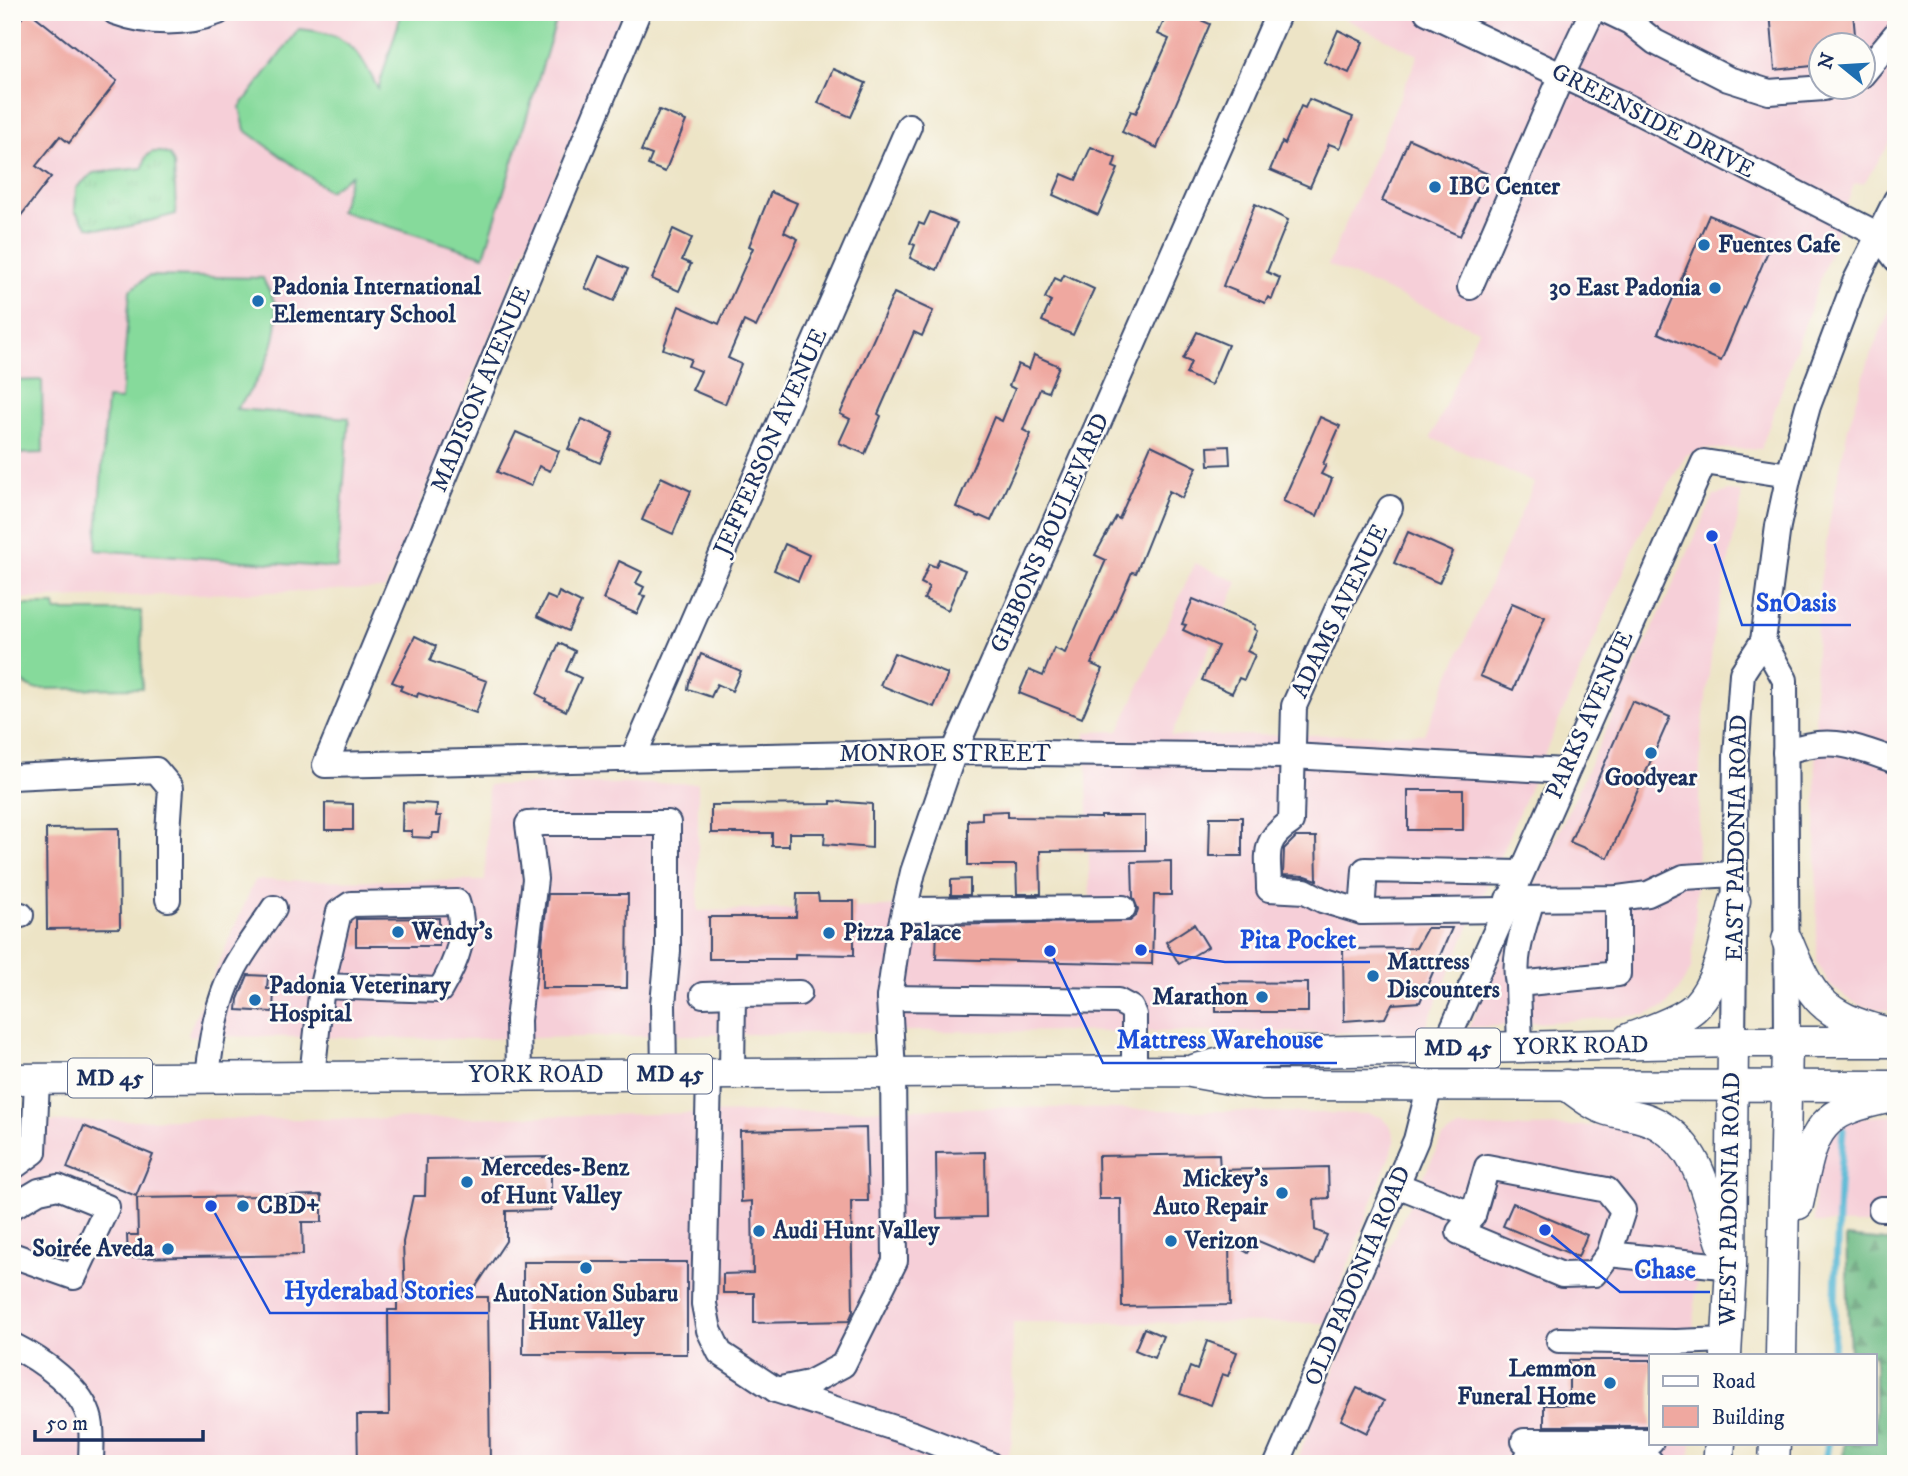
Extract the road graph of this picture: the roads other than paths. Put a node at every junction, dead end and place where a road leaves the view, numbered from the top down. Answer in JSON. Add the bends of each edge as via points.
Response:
{"nodes":[{"id":1,"x":115,"y":12,"type":"edge"},
{"id":2,"x":218,"y":12,"type":"edge"},
{"id":3,"x":638,"y":12,"type":"edge"},
{"id":4,"x":1279,"y":12,"type":"edge"},
{"id":5,"x":1427,"y":12,"type":"edge"},
{"id":6,"x":1592,"y":12,"type":"edge"},
{"id":7,"x":1609,"y":12,"type":"edge"},
{"id":8,"x":1896,"y":34,"type":"edge"},
{"id":9,"x":1876,"y":59,"type":"edge"},
{"id":10,"x":1562,"y":75,"type":"junction"},
{"id":11,"x":1806,"y":89,"type":"edge"},
{"id":12,"x":909,"y":126,"type":"dead end"},
{"id":13,"x":1896,"y":200,"type":"edge"},
{"id":14,"x":1887,"y":234,"type":"edge"},
{"id":15,"x":1896,"y":259,"type":"edge"},
{"id":16,"x":1470,"y":287,"type":"dead end"},
{"id":17,"x":1789,"y":475,"type":"junction"},
{"id":18,"x":1390,"y":509,"type":"dead end"},
{"id":19,"x":1763,"y":641,"type":"junction"},
{"id":20,"x":954,"y":752,"type":"junction"},
{"id":21,"x":1785,"y":752,"type":"junction"},
{"id":22,"x":1291,"y":756,"type":"junction"},
{"id":23,"x":633,"y":758,"type":"junction"},
{"id":24,"x":1896,"y":761,"type":"edge"},
{"id":25,"x":325,"y":765,"type":"joint"},
{"id":26,"x":1565,"y":771,"type":"junction"},
{"id":27,"x":12,"y":777,"type":"edge"},
{"id":28,"x":1520,"y":873,"type":"junction"},
{"id":29,"x":1735,"y":888,"type":"junction"},
{"id":30,"x":168,"y":900,"type":"dead end"},
{"id":31,"x":1518,"y":905,"type":"junction"},
{"id":32,"x":1617,"y":905,"type":"junction"},
{"id":33,"x":274,"y":908,"type":"dead end"},
{"id":34,"x":1123,"y":908,"type":"dead end"},
{"id":35,"x":905,"y":910,"type":"junction"},
{"id":36,"x":1362,"y":912,"type":"junction"},
{"id":37,"x":1787,"y":940,"type":"junction"},
{"id":38,"x":1518,"y":984,"type":"junction"},
{"id":39,"x":322,"y":986,"type":"junction"},
{"id":40,"x":800,"y":993,"type":"dead end"},
{"id":41,"x":733,"y":994,"type":"junction"},
{"id":42,"x":703,"y":995,"type":"dead end"},
{"id":43,"x":889,"y":998,"type":"junction"},
{"id":44,"x":1896,"y":1035,"type":"edge"},
{"id":45,"x":1733,"y":1042,"type":"junction"},
{"id":46,"x":1787,"y":1042,"type":"junction"},
{"id":47,"x":1896,"y":1042,"type":"edge"},
{"id":48,"x":1613,"y":1045,"type":"junction"},
{"id":49,"x":1520,"y":1047,"type":"junction"},
{"id":50,"x":1444,"y":1048,"type":"junction"},
{"id":51,"x":1185,"y":1071,"type":"junction"},
{"id":52,"x":1134,"y":1072,"type":"junction"},
{"id":53,"x":893,"y":1073,"type":"junction"},
{"id":54,"x":664,"y":1074,"type":"junction"},
{"id":55,"x":721,"y":1074,"type":"junction"},
{"id":56,"x":519,"y":1075,"type":"junction"},
{"id":57,"x":312,"y":1076,"type":"junction"},
{"id":58,"x":207,"y":1077,"type":"junction"},
{"id":59,"x":25,"y":1079,"type":"edge"},
{"id":60,"x":1430,"y":1085,"type":"junction"},
{"id":61,"x":1565,"y":1085,"type":"junction"},
{"id":62,"x":1787,"y":1085,"type":"junction"},
{"id":63,"x":1733,"y":1086,"type":"junction"},
{"id":64,"x":1896,"y":1086,"type":"edge"},
{"id":65,"x":1896,"y":1097,"type":"edge"},
{"id":66,"x":12,"y":1167,"type":"edge"},
{"id":67,"x":1397,"y":1185,"type":"junction"},
{"id":68,"x":12,"y":1207,"type":"edge"},
{"id":69,"x":1473,"y":1214,"type":"junction"},
{"id":70,"x":1609,"y":1254,"type":"junction"},
{"id":71,"x":12,"y":1255,"type":"edge"},
{"id":72,"x":1784,"y":1262,"type":"junction"},
{"id":73,"x":1731,"y":1266,"type":"junction"},
{"id":74,"x":1559,"y":1340,"type":"dead end"},
{"id":75,"x":12,"y":1345,"type":"edge"},
{"id":76,"x":1726,"y":1347,"type":"edge"},
{"id":77,"x":1676,"y":1348,"type":"edge"},
{"id":78,"x":1781,"y":1354,"type":"edge"},
{"id":79,"x":776,"y":1390,"type":"junction"},
{"id":80,"x":1649,"y":1441,"type":"edge"},
{"id":81,"x":1720,"y":1444,"type":"edge"},
{"id":82,"x":1775,"y":1444,"type":"edge"},
{"id":83,"x":1524,"y":1447,"type":"edge"},
{"id":84,"x":91,"y":1464,"type":"edge"},
{"id":85,"x":989,"y":1464,"type":"edge"},
{"id":86,"x":1277,"y":1464,"type":"edge"},
{"id":87,"x":1653,"y":1464,"type":"edge"},
{"id":88,"x":1718,"y":1464,"type":"edge"},
{"id":89,"x":1774,"y":1464,"type":"edge"}],
"edges":[{"from":1,"to":2,"type":"street","via":[[166,22]]},
{"from":3,"to":25,"type":"street","name":"MADISON AVENUE"},
{"from":4,"to":20,"type":"street","name":"GIBBONS BOULEVARD"},
{"from":5,"to":10,"type":"street","name":"GREENSIDE DRIVE"},
{"from":6,"to":10,"type":"street"},
{"from":7,"to":11,"type":"street","via":[[1655,42],[1728,79],[1769,92]]},
{"from":8,"to":9,"type":"street"},
{"from":10,"to":14,"type":"street","name":"GREENSIDE DRIVE"},
{"from":10,"to":16,"type":"street"},
{"from":12,"to":23,"type":"street","name":"JEFFERSON AVENUE"},
{"from":13,"to":14,"type":"street","name":"EAST PADONIA ROAD"},
{"from":14,"to":15,"type":"street"},
{"from":14,"to":17,"type":"street","name":"EAST PADONIA ROAD","via":[[1835,330]]},
{"from":17,"to":19,"type":"street","name":"EAST PADONIA ROAD"},
{"from":17,"to":26,"type":"street","name":"PARKS AVENUE","via":[[1704,462]]},
{"from":18,"to":22,"type":"street","name":"ADAMS AVENUE","via":[[1342,599],[1294,706]]},
{"from":19,"to":21,"type":"street","name":"EAST PADONIA ROAD","via":[[1785,680]]},
{"from":19,"to":29,"type":"street","name":"EAST PADONIA ROAD","via":[[1742,674]]},
{"from":20,"to":22,"type":"street","name":"MONROE STREET"},
{"from":20,"to":23,"type":"street","name":"MONROE STREET"},
{"from":20,"to":35,"type":"street","name":"GIBBONS BOULEVARD","via":[[913,872]]},
{"from":21,"to":24,"type":"street","via":[[1830,742]]},
{"from":21,"to":37,"type":"street","name":"EAST PADONIA ROAD"},
{"from":22,"to":26,"type":"street","name":"MONROE STREET"},
{"from":22,"to":36,"type":"street","name":"ADAMS AVENUE","via":[[1291,822],[1269,840],[1269,889],[1305,891]]},
{"from":23,"to":25,"type":"street","name":"MONROE STREET"},
{"from":26,"to":28,"type":"street","name":"PARKS AVENUE"},
{"from":27,"to":30,"type":"street","via":[[156,770],[171,788]]},
{"from":28,"to":31,"type":"street","name":"PARKS AVENUE"},
{"from":28,"to":36,"type":"street","via":[[1365,870]]},
{"from":29,"to":32,"type":"street","via":[[1685,877]]},
{"from":29,"to":45,"type":"street","name":"EAST PADONIA ROAD"},
{"from":29,"to":48,"type":"main road","via":[[1717,968],[1697,1005]]},
{"from":31,"to":32,"type":"street"},
{"from":31,"to":36,"type":"street"},
{"from":31,"to":38,"type":"street"},
{"from":31,"to":50,"type":"street","name":"PARKS AVENUE"},
{"from":32,"to":38,"type":"street","via":[[1618,974]]},
{"from":33,"to":58,"type":"street","via":[[235,968],[218,1009]]},
{"from":34,"to":35,"type":"street"},
{"from":35,"to":43,"type":"street","name":"GIBBONS BOULEVARD"},
{"from":37,"to":44,"type":"main road","via":[[1799,971],[1827,1008],[1851,1023]]},
{"from":37,"to":46,"type":"street","name":"EAST PADONIA ROAD"},
{"from":38,"to":49,"type":"street"},
{"from":39,"to":39,"type":"street","via":[[440,990],[455,965],[460,940],[462,919],[457,902],[351,904],[339,912]]},
{"from":39,"to":57,"type":"street"},
{"from":40,"to":41,"type":"street"},
{"from":41,"to":42,"type":"street"},
{"from":41,"to":55,"type":"street"},
{"from":43,"to":52,"type":"street","via":[[1118,1001],[1134,1015]]},
{"from":43,"to":53,"type":"street","name":"GIBBONS BOULEVARD"},
{"from":45,"to":46,"type":"main road","name":"YORK ROAD","number":"MD 45"},
{"from":45,"to":48,"type":"main road","name":"YORK ROAD","number":"MD 45"},
{"from":45,"to":63,"type":"main road","name":"WEST PADONIA ROAD"},
{"from":46,"to":47,"type":"main road","name":"YORK ROAD","number":"MD 45"},
{"from":46,"to":62,"type":"main road"},
{"from":48,"to":49,"type":"main road","name":"YORK ROAD","number":"MD 45"},
{"from":49,"to":50,"type":"main road","name":"YORK ROAD","number":"MD 45"},
{"from":50,"to":51,"type":"main road","name":"YORK ROAD","number":"MD 45","via":[[1262,1053]]},
{"from":51,"to":52,"type":"main road","name":"YORK ROAD","number":"MD 45"},
{"from":51,"to":60,"type":"main road","name":"YORK ROAD","number":"MD 45","via":[[1263,1085]]},
{"from":52,"to":53,"type":"main road","name":"YORK ROAD","number":"MD 45"},
{"from":53,"to":55,"type":"main road","name":"YORK ROAD","number":"MD 45"},
{"from":53,"to":79,"type":"street","name":"GIBBONS BOULEVARD","via":[[895,1261],[843,1365],[809,1383]]},
{"from":54,"to":55,"type":"main road","name":"YORK ROAD","number":"MD 45"},
{"from":54,"to":56,"type":"main road","name":"YORK ROAD","number":"MD 45"},
{"from":54,"to":56,"type":"street","via":[[668,823],[528,824],[535,878],[518,1020]]},
{"from":55,"to":79,"type":"street","via":[[704,1304],[720,1353]]},
{"from":56,"to":57,"type":"main road","name":"YORK ROAD","number":"MD 45"},
{"from":57,"to":58,"type":"main road","name":"YORK ROAD","number":"MD 45"},
{"from":58,"to":59,"type":"main road","name":"YORK ROAD","number":"MD 45"},
{"from":59,"to":66,"type":"street","via":[[34,1152]]},
{"from":60,"to":61,"type":"main road","name":"YORK ROAD","number":"MD 45"},
{"from":60,"to":67,"type":"street","name":"OLD PADONIA ROAD","via":[[1416,1140]]},
{"from":61,"to":63,"type":"main road","name":"YORK ROAD","number":"MD 45"},
{"from":61,"to":73,"type":"main road","via":[[1605,1110],[1660,1125],[1682,1144],[1707,1188]]},
{"from":62,"to":63,"type":"main road","name":"YORK ROAD","number":"MD 45"},
{"from":62,"to":64,"type":"main road","name":"YORK ROAD","number":"MD 45"},
{"from":62,"to":72,"type":"main road"},
{"from":63,"to":73,"type":"main road","name":"WEST PADONIA ROAD"},
{"from":65,"to":72,"type":"main road","via":[[1841,1111],[1816,1136]]},
{"from":67,"to":69,"type":"street"},
{"from":67,"to":86,"type":"street","name":"OLD PADONIA ROAD"},
{"from":68,"to":71,"type":"street","via":[[40,1191],[58,1187],[107,1206],[74,1277]]},
{"from":69,"to":70,"type":"street","via":[[1459,1232],[1562,1275],[1594,1274]]},
{"from":69,"to":70,"type":"street","via":[[1487,1167],[1607,1190],[1623,1210]]},
{"from":70,"to":73,"type":"street"},
{"from":72,"to":78,"type":"main road"},
{"from":73,"to":76,"type":"main road","name":"WEST PADONIA ROAD"},
{"from":74,"to":77,"type":"street"},
{"from":75,"to":84,"type":"street","via":[[59,1375],[75,1393],[89,1416]]},
{"from":76,"to":77,"type":"street"},
{"from":79,"to":85,"type":"street"},
{"from":80,"to":83,"type":"street"},
{"from":81,"to":88,"type":"main road"},
{"from":82,"to":89,"type":"main road"},
{"from":83,"to":87,"type":"street","via":[[1543,1462]]}]}
